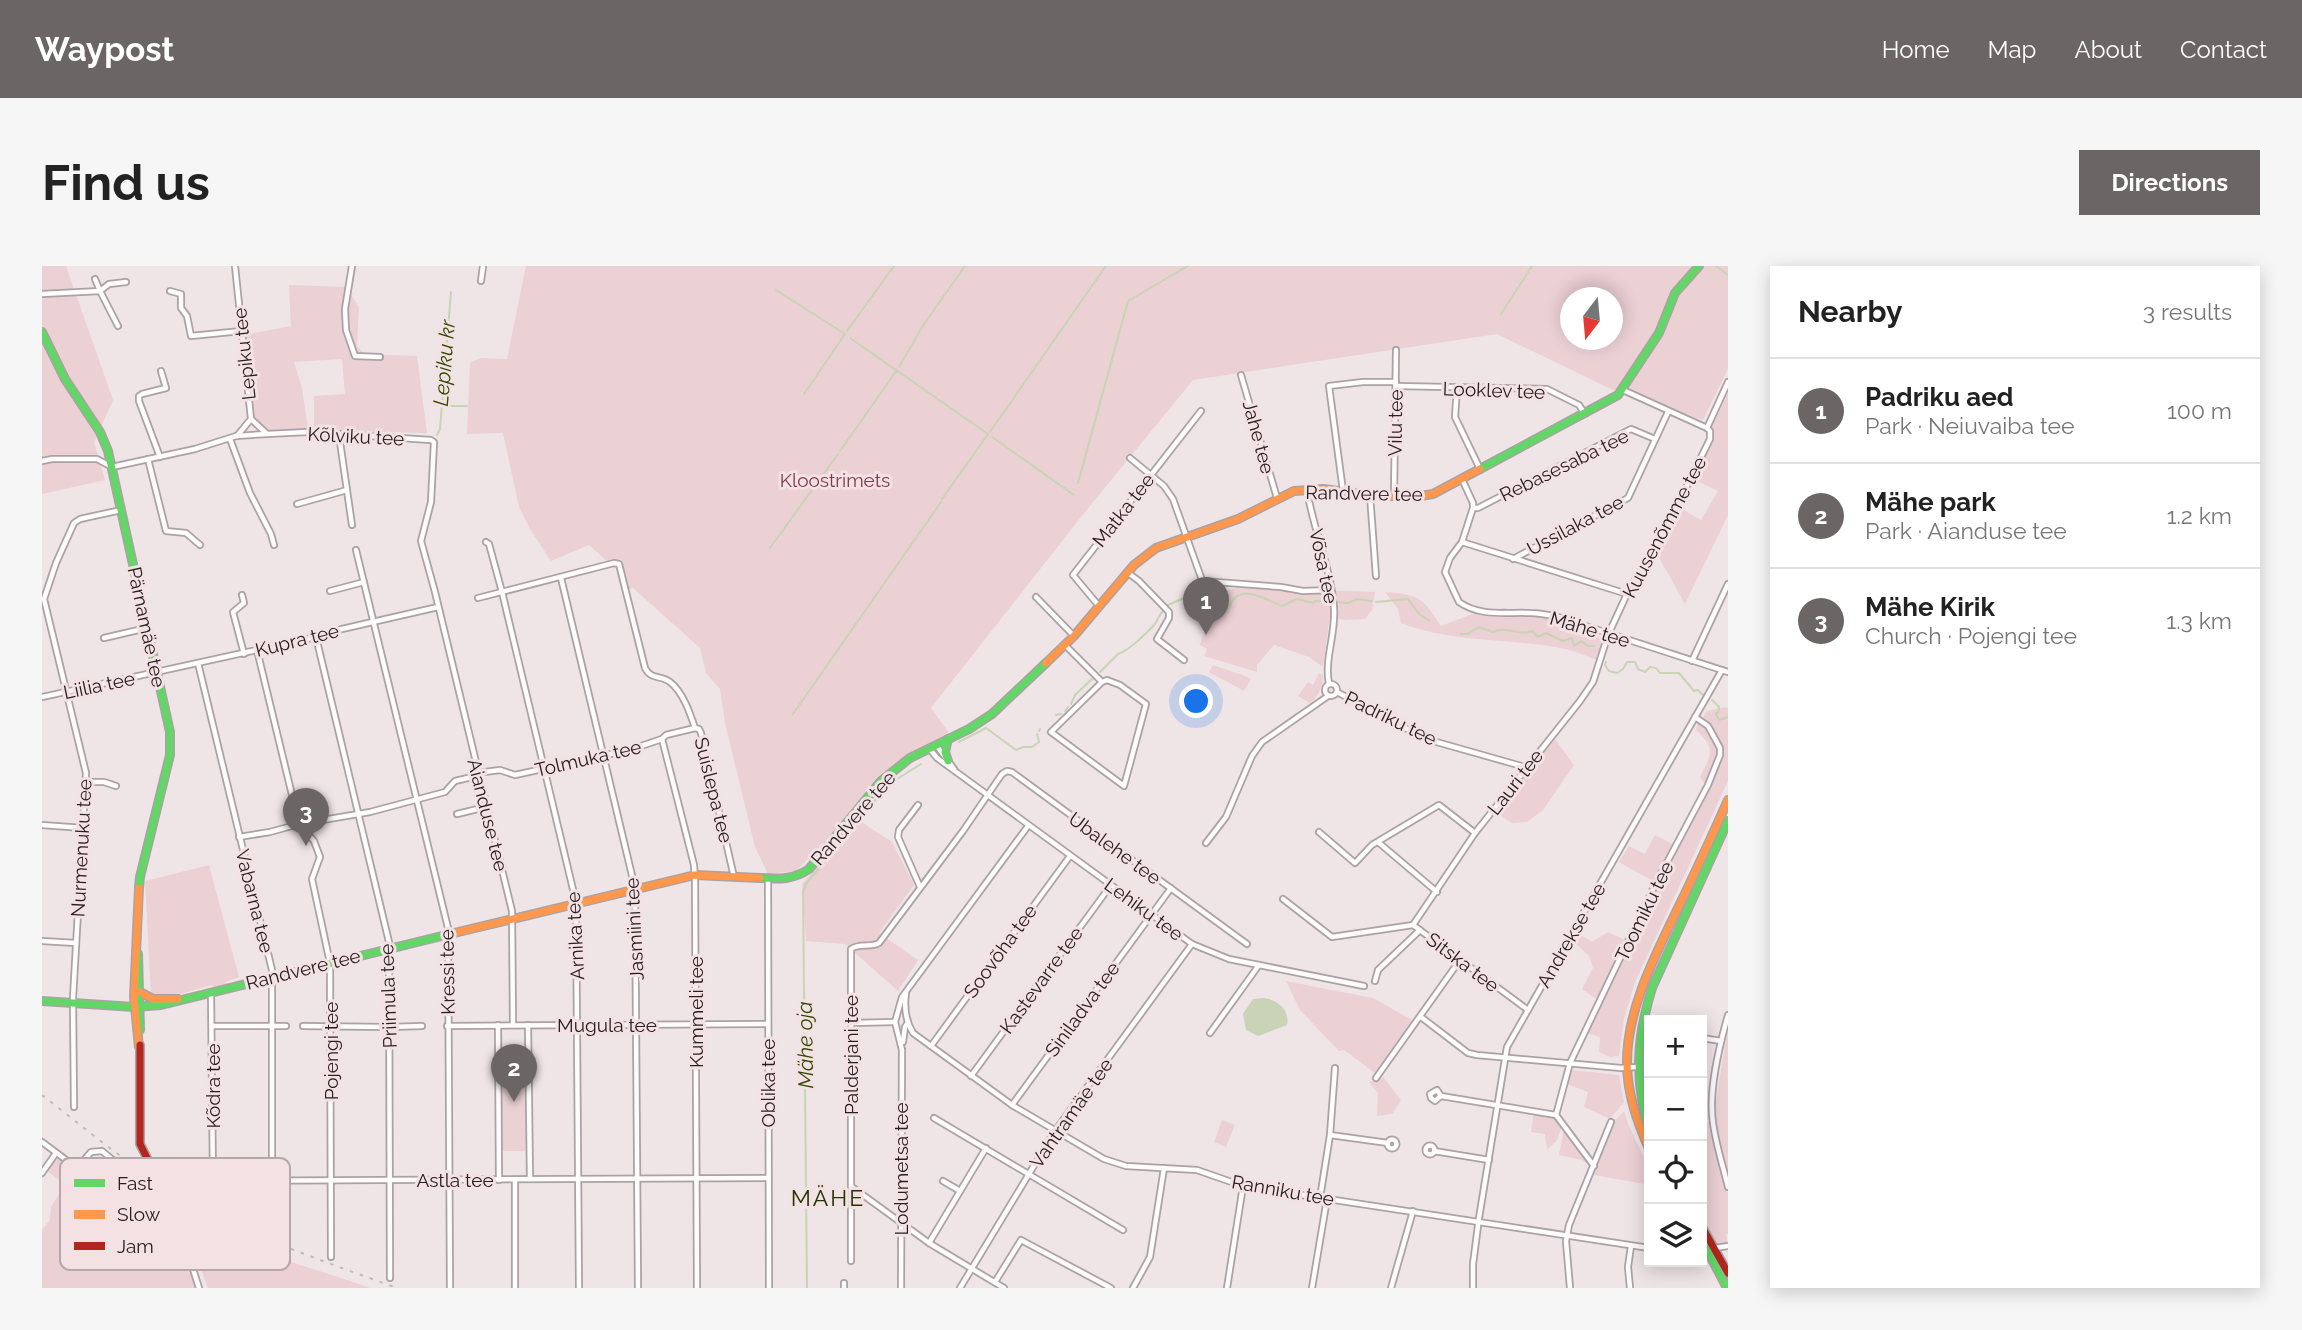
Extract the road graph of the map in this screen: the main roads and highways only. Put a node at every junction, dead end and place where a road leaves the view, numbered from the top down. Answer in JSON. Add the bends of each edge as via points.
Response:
{"nodes":[{"id":1,"x":1699,"y":266,"type":"edge"},
{"id":2,"x":42,"y":332,"type":"edge"},
{"id":3,"x":948,"y":739,"type":"junction"},
{"id":4,"x":948,"y":761,"type":"road end"},
{"id":5,"x":1728,"y":800,"type":"edge"},
{"id":6,"x":1728,"y":821,"type":"edge"},
{"id":7,"x":138,"y":938,"type":"junction"},
{"id":8,"x":1663,"y":941,"type":"junction"},
{"id":9,"x":1668,"y":951,"type":"junction"},
{"id":10,"x":140,"y":992,"type":"junction"},
{"id":11,"x":184,"y":999,"type":"junction"},
{"id":12,"x":42,"y":1001,"type":"edge"},
{"id":13,"x":137,"y":1007,"type":"junction"},
{"id":14,"x":1644,"y":1110,"type":"edge"},
{"id":15,"x":1646,"y":1141,"type":"edge"},
{"id":16,"x":147,"y":1158,"type":"edge"},
{"id":17,"x":1707,"y":1249,"type":"edge"},
{"id":18,"x":1728,"y":1272,"type":"edge"},
{"id":19,"x":1727,"y":1288,"type":"edge"}],
"edges":[{"from":1,"to":3,"type":"main road","name":"Randvere tee","via":[[1675,293],[1659,333],[1613,399],[1433,494],[1394,497],[1307,489],[1156,548],[1127,572],[1074,636],[992,714]]},
{"from":2,"to":7,"type":"main road","name":"Pärnamäe tee","via":[[108,451],[169,726],[170,749],[141,868]]},
{"from":3,"to":4,"type":"main road"},
{"from":3,"to":11,"type":"main road","name":"Randvere tee","via":[[901,764],[881,781],[809,869],[790,879],[695,875]]},
{"from":5,"to":8,"type":"main road"},
{"from":6,"to":9,"type":"main road"},
{"from":7,"to":10,"type":"main road","name":"Pärnamäe tee"},
{"from":7,"to":13,"type":"main road","name":"Pärnamäe tee","via":[[134,964]]},
{"from":8,"to":9,"type":"main road"},
{"from":8,"to":15,"type":"main road","via":[[1634,1007],[1629,1031],[1627,1067],[1636,1118]]},
{"from":9,"to":14,"type":"main road","via":[[1640,1028],[1637,1067]]},
{"from":10,"to":11,"type":"main road","via":[[152,999]]},
{"from":10,"to":13,"type":"main road","name":"Pärnamäe tee"},
{"from":11,"to":13,"type":"main road","name":"Randvere tee"},
{"from":12,"to":13,"type":"main road","name":"Randvere tee"},
{"from":13,"to":16,"type":"main road","name":"Pärnamäe tee","via":[[141,1144]]},
{"from":17,"to":18,"type":"main road"},
{"from":17,"to":19,"type":"main road"}]}
